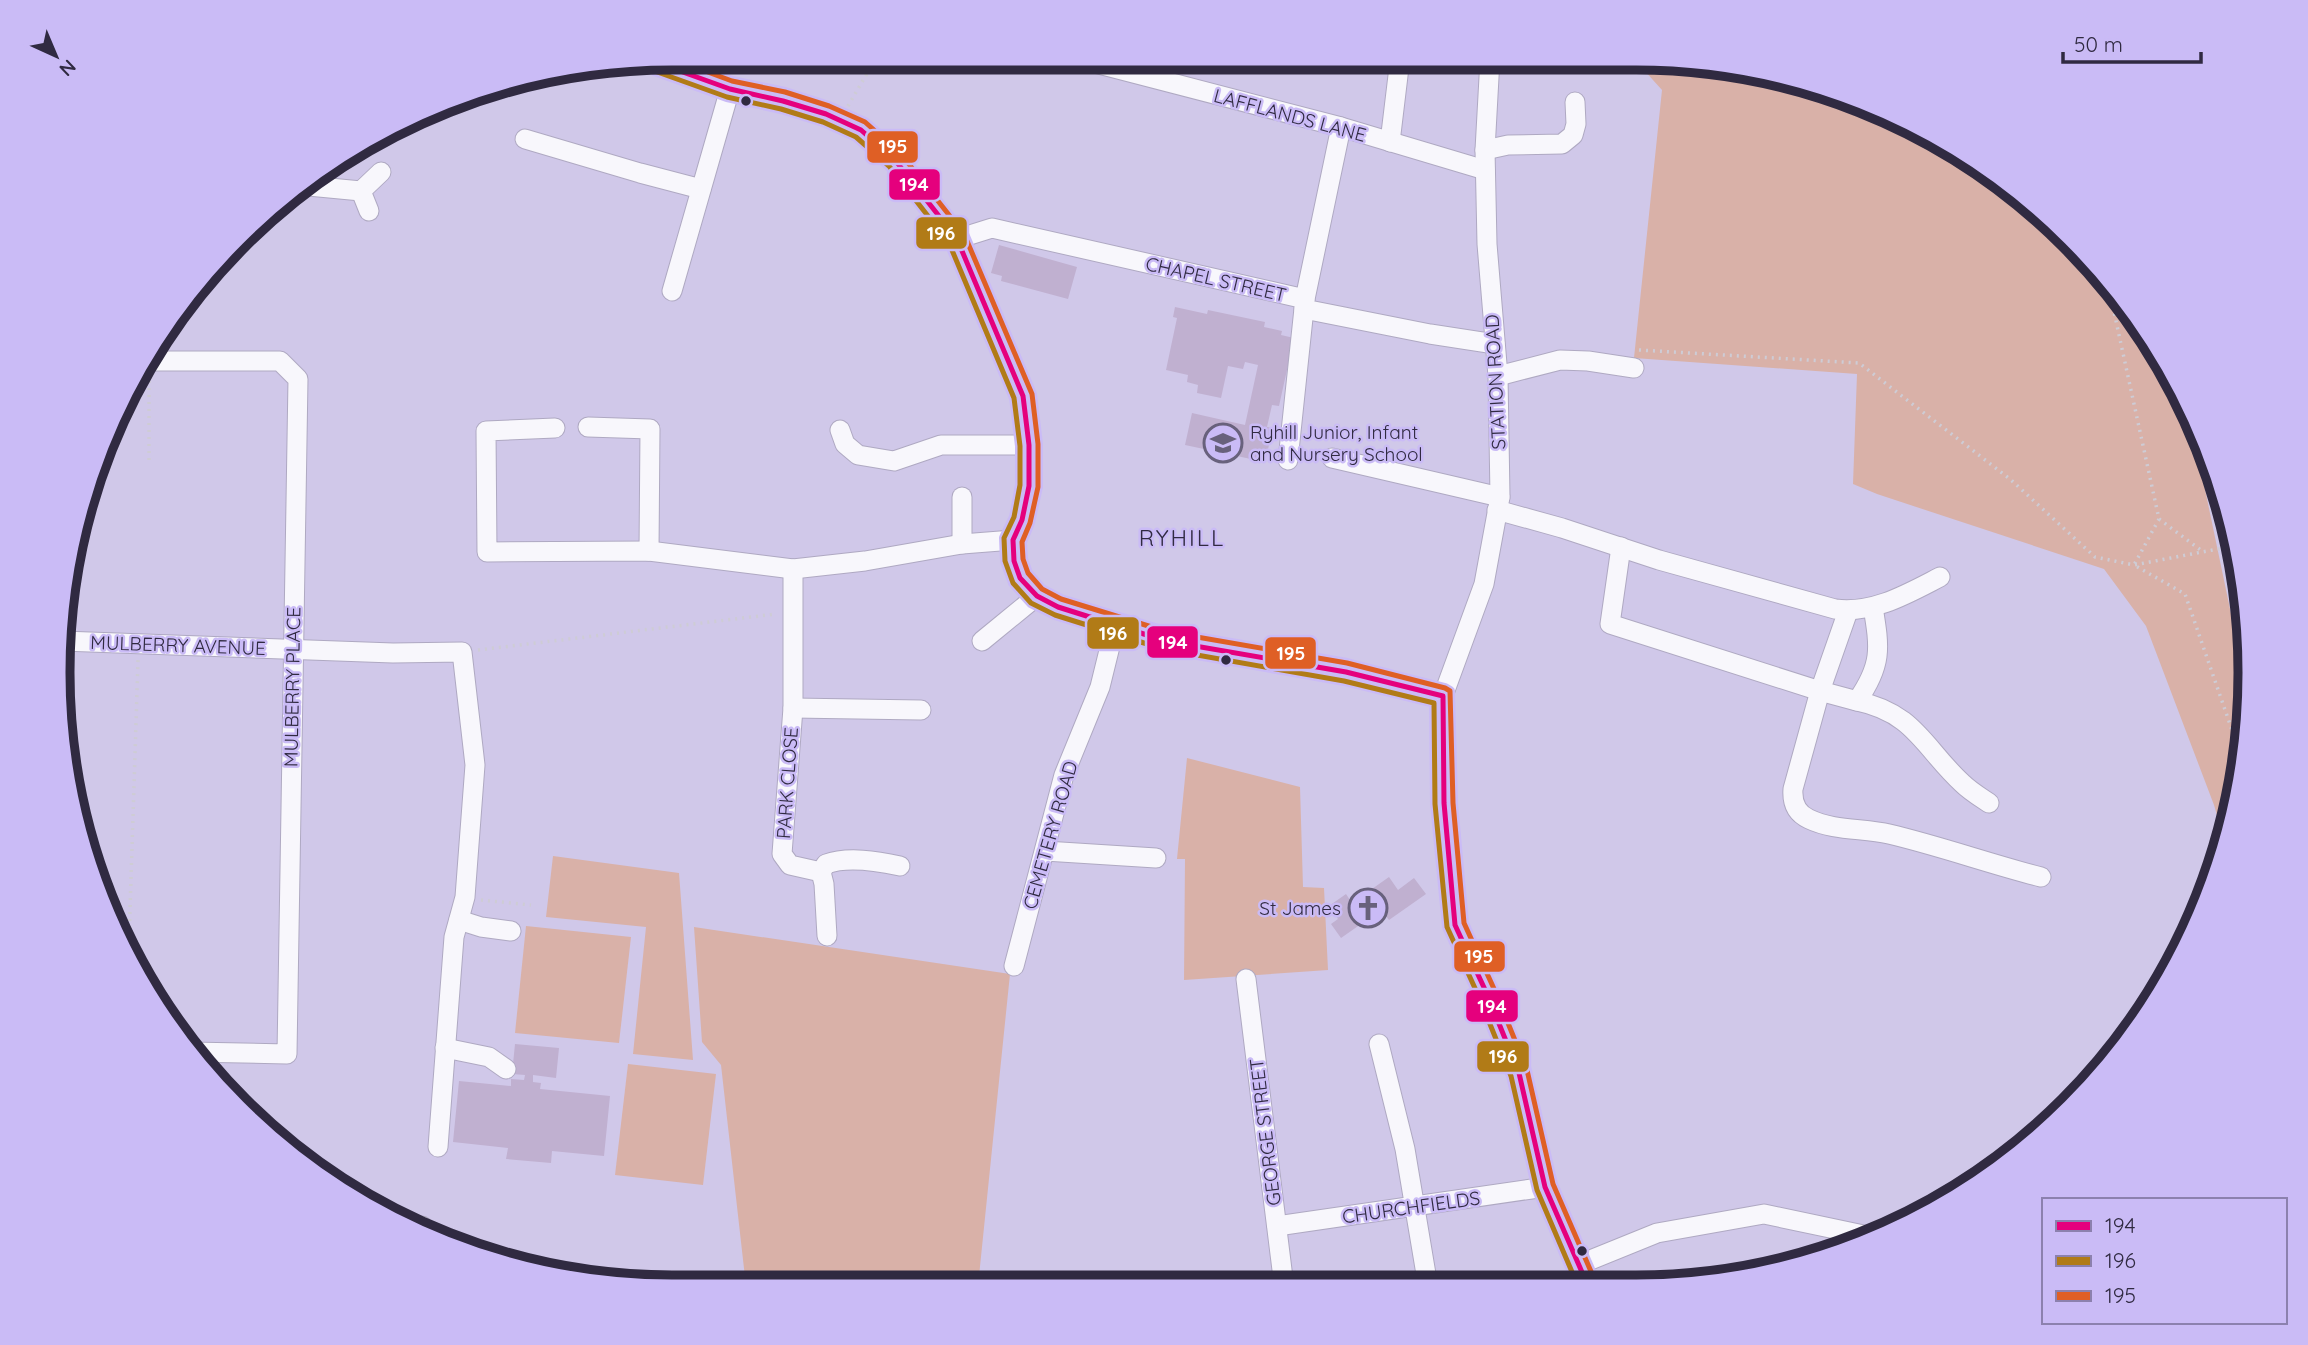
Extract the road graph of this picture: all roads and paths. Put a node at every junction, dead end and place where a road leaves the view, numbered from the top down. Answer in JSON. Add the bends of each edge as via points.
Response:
{"nodes":[{"id":1,"x":677,"y":70,"type":"edge"},
{"id":2,"x":869,"y":70,"type":"edge"},
{"id":3,"x":1122,"y":70,"type":"edge"},
{"id":4,"x":1398,"y":70,"type":"edge"},
{"id":5,"x":1489,"y":70,"type":"edge"},
{"id":6,"x":730,"y":89,"type":"junction"},
{"id":7,"x":1575,"y":102,"type":"dead end"},
{"id":8,"x":840,"y":120,"type":"junction"},
{"id":9,"x":1341,"y":127,"type":"junction"},
{"id":10,"x":525,"y":139,"type":"dead end"},
{"id":11,"x":1390,"y":142,"type":"junction"},
{"id":12,"x":1485,"y":150,"type":"junction"},
{"id":13,"x":1485,"y":170,"type":"junction"},
{"id":14,"x":381,"y":173,"type":"dead end"},
{"id":15,"x":317,"y":187,"type":"edge"},
{"id":16,"x":701,"y":188,"type":"junction"},
{"id":17,"x":361,"y":191,"type":"junction"},
{"id":18,"x":369,"y":211,"type":"dead end"},
{"id":19,"x":957,"y":239,"type":"junction"},
{"id":20,"x":672,"y":291,"type":"dead end"},
{"id":21,"x":1304,"y":304,"type":"junction"},
{"id":22,"x":2112,"y":305,"type":"edge"},
{"id":23,"x":1495,"y":344,"type":"junction"},
{"id":24,"x":1634,"y":359,"type":"joint"},
{"id":25,"x":157,"y":361,"type":"edge"},
{"id":26,"x":149,"y":375,"type":"edge"},
{"id":27,"x":1498,"y":376,"type":"junction"},
{"id":28,"x":588,"y":427,"type":"dead end"},
{"id":29,"x":555,"y":428,"type":"dead end"},
{"id":30,"x":840,"y":430,"type":"dead end"},
{"id":31,"x":1029,"y":445,"type":"junction"},
{"id":32,"x":1332,"y":458,"type":"dead end"},
{"id":33,"x":149,"y":460,"type":"dead end"},
{"id":34,"x":1288,"y":460,"type":"dead end"},
{"id":35,"x":962,"y":498,"type":"dead end"},
{"id":36,"x":1498,"y":503,"type":"junction"},
{"id":37,"x":2159,"y":519,"type":"junction"},
{"id":38,"x":1013,"y":540,"type":"junction"},
{"id":39,"x":962,"y":544,"type":"junction"},
{"id":40,"x":1621,"y":547,"type":"junction"},
{"id":41,"x":2225,"y":549,"type":"edge"},
{"id":42,"x":649,"y":551,"type":"junction"},
{"id":43,"x":2204,"y":552,"type":"junction"},
{"id":44,"x":2134,"y":565,"type":"junction"},
{"id":45,"x":793,"y":569,"type":"junction"},
{"id":46,"x":1940,"y":577,"type":"dead end"},
{"id":47,"x":1037,"y":596,"type":"junction"},
{"id":48,"x":1873,"y":607,"type":"junction"},
{"id":49,"x":1848,"y":611,"type":"junction"},
{"id":50,"x":793,"y":612,"type":"junction"},
{"id":51,"x":1115,"y":626,"type":"junction"},
{"id":52,"x":71,"y":641,"type":"edge"},
{"id":53,"x":982,"y":641,"type":"dead end"},
{"id":54,"x":139,"y":644,"type":"junction"},
{"id":55,"x":293,"y":650,"type":"junction"},
{"id":56,"x":462,"y":652,"type":"junction"},
{"id":57,"x":1820,"y":691,"type":"junction"},
{"id":58,"x":1443,"y":696,"type":"junction"},
{"id":59,"x":1857,"y":701,"type":"junction"},
{"id":60,"x":793,"y":708,"type":"junction"},
{"id":61,"x":920,"y":710,"type":"dead end"},
{"id":62,"x":2234,"y":738,"type":"edge"},
{"id":63,"x":1989,"y":803,"type":"dead end"},
{"id":64,"x":1045,"y":851,"type":"junction"},
{"id":65,"x":1156,"y":858,"type":"dead end"},
{"id":66,"x":900,"y":866,"type":"dead end"},
{"id":67,"x":821,"y":872,"type":"junction"},
{"id":68,"x":2040,"y":877,"type":"dead end"},
{"id":69,"x":465,"y":897,"type":"junction"},
{"id":70,"x":531,"y":905,"type":"dead end"},
{"id":71,"x":459,"y":920,"type":"junction"},
{"id":72,"x":511,"y":931,"type":"dead end"},
{"id":73,"x":129,"y":933,"type":"edge"},
{"id":74,"x":827,"y":936,"type":"dead end"},
{"id":75,"x":1014,"y":966,"type":"dead end"},
{"id":76,"x":1246,"y":979,"type":"dead end"},
{"id":77,"x":1379,"y":1044,"type":"dead end"},
{"id":78,"x":445,"y":1048,"type":"junction"},
{"id":79,"x":206,"y":1052,"type":"edge"},
{"id":80,"x":506,"y":1069,"type":"dead end"},
{"id":81,"x":438,"y":1147,"type":"dead end"},
{"id":82,"x":1545,"y":1187,"type":"junction"},
{"id":83,"x":1413,"y":1207,"type":"junction"},
{"id":84,"x":1276,"y":1226,"type":"junction"},
{"id":85,"x":1855,"y":1233,"type":"edge"},
{"id":86,"x":1578,"y":1265,"type":"junction"},
{"id":87,"x":1283,"y":1275,"type":"edge"},
{"id":88,"x":1426,"y":1275,"type":"edge"},
{"id":89,"x":1583,"y":1275,"type":"edge"}],
"edges":[{"from":1,"to":6,"type":"street"},
{"from":2,"to":8,"type":"path"},
{"from":3,"to":9,"type":"street","name":"LAFFLANDS LANE"},
{"from":4,"to":11,"type":"street"},
{"from":5,"to":12,"type":"street","name":"STATION ROAD"},
{"from":6,"to":8,"type":"street","via":[[783,100]]},
{"from":6,"to":16,"type":"street"},
{"from":7,"to":12,"type":"street","via":[[1573,135],[1562,144]]},
{"from":8,"to":19,"type":"street","via":[[861,130],[895,159]]},
{"from":9,"to":11,"type":"street","name":"LAFFLANDS LANE"},
{"from":9,"to":21,"type":"street","name":"CHAPEL STREET"},
{"from":10,"to":16,"type":"street"},
{"from":11,"to":13,"type":"street","name":"LAFFLANDS LANE"},
{"from":12,"to":13,"type":"street","name":"STATION ROAD"},
{"from":13,"to":23,"type":"street","name":"STATION ROAD"},
{"from":14,"to":17,"type":"street"},
{"from":15,"to":17,"type":"street"},
{"from":16,"to":20,"type":"street","via":[[689,268]]},
{"from":17,"to":18,"type":"street"},
{"from":19,"to":21,"type":"street","name":"CHAPEL STREET","via":[[992,228]]},
{"from":19,"to":31,"type":"street","via":[[1023,396]]},
{"from":21,"to":23,"type":"street","via":[[1430,334]]},
{"from":21,"to":34,"type":"street"},
{"from":22,"to":37,"type":"path"},
{"from":23,"to":27,"type":"street","name":"STATION ROAD"},
{"from":24,"to":27,"type":"street","via":[[1560,360]]},
{"from":24,"to":44,"type":"path","via":[[1859,363],[2010,479],[2095,556]]},
{"from":25,"to":55,"type":"street","name":"MULBERRY PLACE","via":[[280,361],[298,379]]},
{"from":26,"to":33,"type":"path"},
{"from":27,"to":36,"type":"street","name":"STATION ROAD"},
{"from":28,"to":42,"type":"street","via":[[650,429]]},
{"from":29,"to":42,"type":"street","via":[[486,431],[487,552]]},
{"from":30,"to":31,"type":"street","via":[[845,444],[858,454],[894,461],[928,448],[961,444]]},
{"from":31,"to":38,"type":"street","via":[[1029,486]]},
{"from":32,"to":36,"type":"street"},
{"from":35,"to":39,"type":"street"},
{"from":36,"to":40,"type":"street"},
{"from":36,"to":58,"type":"street","name":"STATION ROAD","via":[[1484,584]]},
{"from":37,"to":43,"type":"path"},
{"from":37,"to":44,"type":"path"},
{"from":38,"to":39,"type":"street"},
{"from":38,"to":47,"type":"street","via":[[1020,578]]},
{"from":39,"to":45,"type":"street"},
{"from":40,"to":49,"type":"street"},
{"from":40,"to":57,"type":"street","via":[[1610,624]]},
{"from":41,"to":43,"type":"path"},
{"from":42,"to":45,"type":"street"},
{"from":43,"to":44,"type":"path"},
{"from":44,"to":62,"type":"path","via":[[2185,594]]},
{"from":45,"to":50,"type":"street","name":"PARK CLOSE"},
{"from":46,"to":48,"type":"street"},
{"from":47,"to":51,"type":"street"},
{"from":47,"to":53,"type":"street"},
{"from":48,"to":49,"type":"street"},
{"from":48,"to":59,"type":"street","via":[[1876,662],[1868,687]]},
{"from":49,"to":57,"type":"street"},
{"from":50,"to":56,"type":"path"},
{"from":50,"to":60,"type":"street","name":"PARK CLOSE"},
{"from":51,"to":58,"type":"street","via":[[1166,641],[1334,670]]},
{"from":51,"to":64,"type":"street","name":"CEMETERY ROAD","via":[[1100,687],[1064,775]]},
{"from":52,"to":54,"type":"street","name":"MULBERRY AVENUE"},
{"from":54,"to":55,"type":"street","name":"MULBERRY AVENUE"},
{"from":54,"to":73,"type":"path"},
{"from":55,"to":56,"type":"street","name":"MULBERRY AVENUE"},
{"from":55,"to":79,"type":"street","name":"MULBERRY PLACE","via":[[287,1054]]},
{"from":56,"to":69,"type":"street","via":[[475,765]]},
{"from":57,"to":59,"type":"street"},
{"from":57,"to":68,"type":"street","via":[[1793,789],[1797,811],[1808,819],[1911,839]]},
{"from":58,"to":82,"type":"street","via":[[1444,803],[1455,925],[1519,1073]]},
{"from":59,"to":63,"type":"street","via":[[1877,705],[1909,724],[1962,783]]},
{"from":60,"to":61,"type":"street","name":"PARK CLOSE"},
{"from":60,"to":67,"type":"street","name":"PARK CLOSE","via":[[782,855],[789,865]]},
{"from":64,"to":65,"type":"street"},
{"from":64,"to":75,"type":"street","name":"CEMETERY ROAD"},
{"from":66,"to":67,"type":"street","via":[[833,861]]},
{"from":67,"to":74,"type":"street"},
{"from":69,"to":70,"type":"path"},
{"from":69,"to":71,"type":"street"},
{"from":71,"to":72,"type":"street"},
{"from":71,"to":78,"type":"street"},
{"from":76,"to":84,"type":"street","name":"GEORGE STREET"},
{"from":77,"to":83,"type":"street","via":[[1405,1149]]},
{"from":78,"to":80,"type":"street","via":[[489,1057]]},
{"from":78,"to":81,"type":"street"},
{"from":82,"to":83,"type":"street","name":"CHURCHFIELDS"},
{"from":82,"to":86,"type":"street"},
{"from":83,"to":84,"type":"street","name":"CHURCHFIELDS"},
{"from":83,"to":88,"type":"street"},
{"from":84,"to":87,"type":"street","name":"GEORGE STREET"},
{"from":85,"to":86,"type":"street","via":[[1763,1214],[1657,1233]]},
{"from":86,"to":89,"type":"street"}]}
